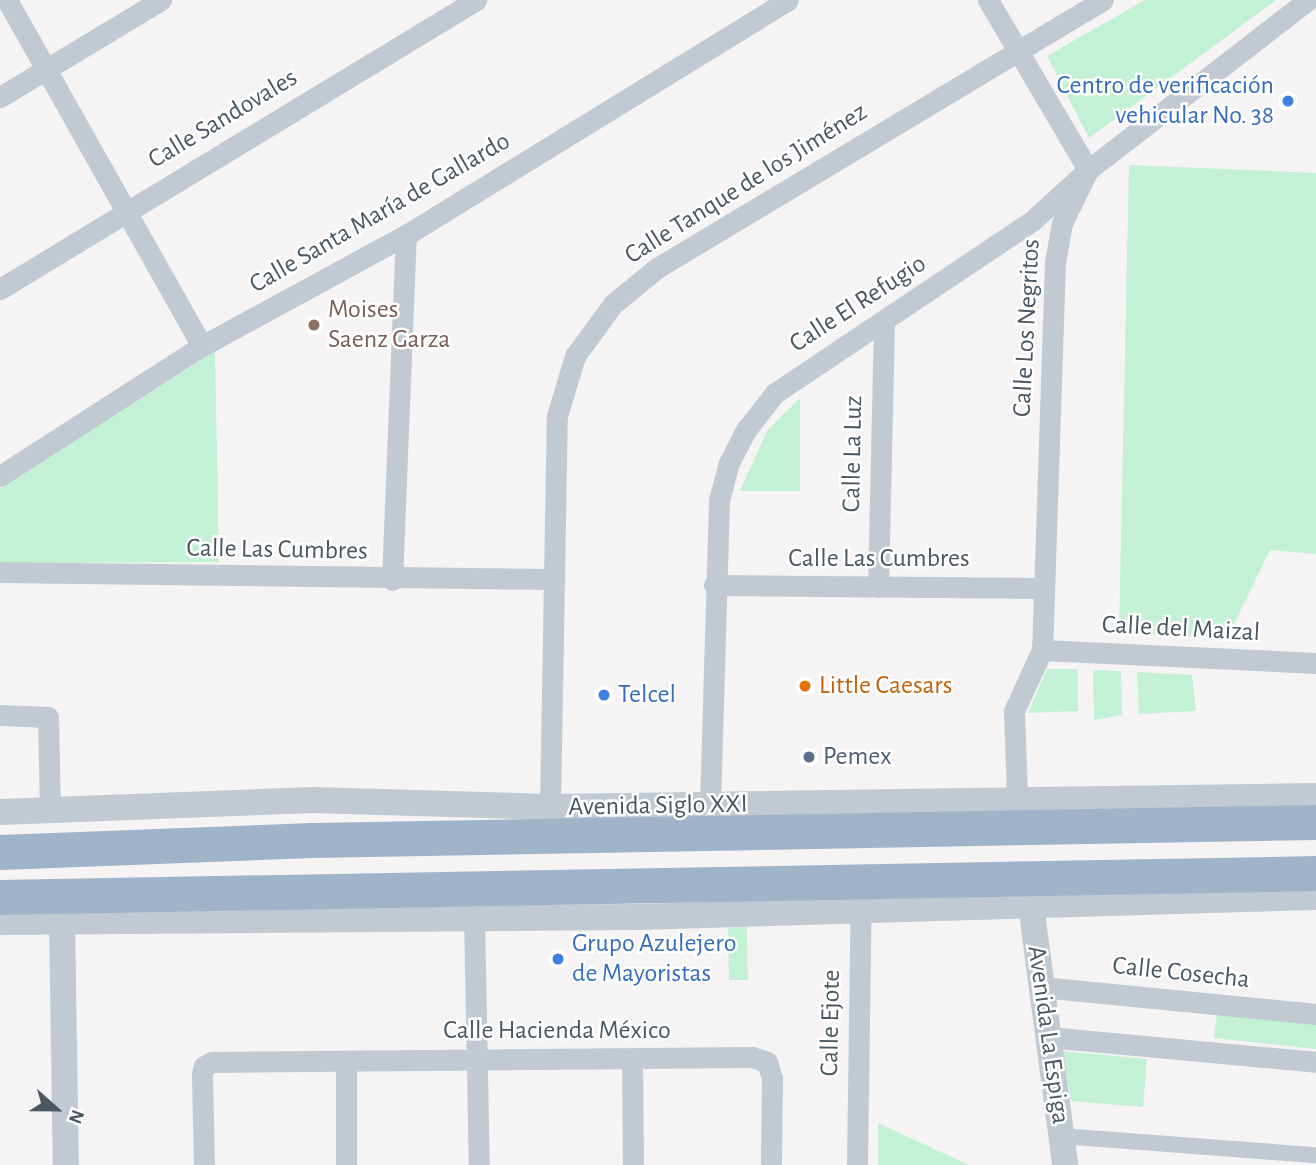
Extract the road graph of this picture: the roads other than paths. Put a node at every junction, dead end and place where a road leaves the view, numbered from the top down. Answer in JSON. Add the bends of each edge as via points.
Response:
{"nodes":[{"id":1,"x":6,"y":0,"type":"edge"},
{"id":2,"x":161,"y":0,"type":"edge"},
{"id":3,"x":476,"y":0,"type":"edge"},
{"id":4,"x":788,"y":0,"type":"edge"},
{"id":5,"x":988,"y":0,"type":"edge"},
{"id":6,"x":1103,"y":0,"type":"edge"},
{"id":7,"x":1308,"y":0,"type":"edge"},
{"id":8,"x":1017,"y":50,"type":"junction"},
{"id":9,"x":48,"y":67,"type":"junction"},
{"id":10,"x":0,"y":97,"type":"edge"},
{"id":11,"x":1087,"y":170,"type":"junction"},
{"id":12,"x":128,"y":208,"type":"junction"},
{"id":13,"x":407,"y":235,"type":"junction"},
{"id":14,"x":0,"y":289,"type":"edge"},
{"id":15,"x":884,"y":323,"type":"junction"},
{"id":16,"x":202,"y":346,"type":"junction"},
{"id":17,"x":0,"y":476,"type":"edge"},
{"id":18,"x":0,"y":572,"type":"edge"},
{"id":19,"x":553,"y":579,"type":"junction"},
{"id":20,"x":391,"y":580,"type":"junction"},
{"id":21,"x":714,"y":585,"type":"junction"},
{"id":22,"x":878,"y":587,"type":"junction"},
{"id":23,"x":1044,"y":588,"type":"junction"},
{"id":24,"x":1042,"y":650,"type":"junction"},
{"id":25,"x":1316,"y":663,"type":"edge"},
{"id":26,"x":0,"y":715,"type":"edge"},
{"id":27,"x":1316,"y":796,"type":"edge"},
{"id":28,"x":1017,"y":798,"type":"junction"},
{"id":29,"x":710,"y":805,"type":"junction"},
{"id":30,"x":550,"y":807,"type":"junction"},
{"id":31,"x":50,"y":812,"type":"junction"},
{"id":32,"x":0,"y":813,"type":"edge"},
{"id":33,"x":795,"y":819,"type":"junction"},
{"id":34,"x":1316,"y":822,"type":"edge"},
{"id":35,"x":0,"y":852,"type":"edge"},
{"id":36,"x":1316,"y":873,"type":"edge"},
{"id":37,"x":861,"y":896,"type":"junction"},
{"id":38,"x":0,"y":897,"type":"edge"},
{"id":39,"x":1316,"y":897,"type":"edge"},
{"id":40,"x":638,"y":902,"type":"junction"},
{"id":41,"x":1031,"y":905,"type":"junction"},
{"id":42,"x":474,"y":915,"type":"junction"},
{"id":43,"x":62,"y":920,"type":"junction"},
{"id":44,"x":0,"y":922,"type":"edge"},
{"id":45,"x":1041,"y":987,"type":"junction"},
{"id":46,"x":1316,"y":1014,"type":"edge"},
{"id":47,"x":1048,"y":1037,"type":"junction"},
{"id":48,"x":477,"y":1060,"type":"junction"},
{"id":49,"x":632,"y":1060,"type":"junction"},
{"id":50,"x":346,"y":1061,"type":"junction"},
{"id":51,"x":1316,"y":1062,"type":"edge"},
{"id":52,"x":1061,"y":1136,"type":"junction"},
{"id":53,"x":1316,"y":1155,"type":"edge"},
{"id":54,"x":66,"y":1165,"type":"edge"},
{"id":55,"x":205,"y":1165,"type":"edge"},
{"id":56,"x":346,"y":1165,"type":"edge"},
{"id":57,"x":478,"y":1165,"type":"edge"},
{"id":58,"x":632,"y":1165,"type":"edge"},
{"id":59,"x":771,"y":1165,"type":"edge"},
{"id":60,"x":857,"y":1165,"type":"edge"},
{"id":61,"x":1065,"y":1165,"type":"edge"}],
"edges":[{"from":1,"to":9,"type":"street"},
{"from":2,"to":9,"type":"street"},
{"from":3,"to":12,"type":"street","name":"Calle Sandovales"},
{"from":4,"to":13,"type":"street","name":"Calle Santa María de Gallardo"},
{"from":5,"to":8,"type":"street"},
{"from":6,"to":8,"type":"street","name":"Calle Tanque de los Jiménez"},
{"from":7,"to":11,"type":"street","name":"Calle El Refugio"},
{"from":8,"to":11,"type":"street"},
{"from":8,"to":19,"type":"street","name":"Calle Tanque de los Jiménez","via":[[657,268],[613,304],[575,356],[557,416]]},
{"from":9,"to":10,"type":"street"},
{"from":9,"to":12,"type":"street"},
{"from":11,"to":15,"type":"street","name":"Calle El Refugio","via":[[1032,221]]},
{"from":11,"to":23,"type":"street","name":"Calle Los Negritos","via":[[1062,223],[1055,262]]},
{"from":12,"to":14,"type":"street","name":"Calle Sandovales"},
{"from":12,"to":16,"type":"street"},
{"from":13,"to":16,"type":"street","name":"Calle Santa María de Gallardo"},
{"from":13,"to":20,"type":"street"},
{"from":15,"to":21,"type":"street","name":"Calle El Refugio","via":[[775,393],[746,430],[729,463],[719,500]]},
{"from":15,"to":22,"type":"street","name":"Calle La Luz"},
{"from":16,"to":17,"type":"street","name":"Calle Santa María de Gallardo"},
{"from":18,"to":20,"type":"street","name":"Calle Las Cumbres"},
{"from":19,"to":20,"type":"street","name":"Calle Las Cumbres"},
{"from":19,"to":30,"type":"street","name":"Calle Tanque de los Jiménez"},
{"from":21,"to":22,"type":"street","name":"Calle Las Cumbres"},
{"from":21,"to":29,"type":"street","name":"Calle El Refugio"},
{"from":22,"to":23,"type":"street","name":"Calle Las Cumbres"},
{"from":23,"to":24,"type":"street","name":"Calle Los Negritos"},
{"from":24,"to":25,"type":"street","name":"Calle del Maizal"},
{"from":24,"to":28,"type":"street","via":[[1014,711]]},
{"from":26,"to":31,"type":"street","via":[[48,717]]},
{"from":27,"to":28,"type":"street","name":"Avenida Siglo XXI"},
{"from":28,"to":33,"type":"street","name":"Avenida Siglo XXI"},
{"from":29,"to":30,"type":"street","name":"Avenida Siglo XXI"},
{"from":29,"to":33,"type":"street","name":"Avenida Siglo XXI"},
{"from":30,"to":31,"type":"street","name":"Avenida Siglo XXI","via":[[313,800]]},
{"from":31,"to":32,"type":"street","name":"Avenida Siglo XXI"},
{"from":33,"to":34,"type":"highway","name":"Avenida Siglo XXI"},
{"from":33,"to":35,"type":"highway","name":"Avenida Siglo XXI"},
{"from":36,"to":37,"type":"highway"},
{"from":37,"to":40,"type":"highway"},
{"from":37,"to":41,"type":"street"},
{"from":37,"to":60,"type":"street","name":"Calle Ejote"},
{"from":38,"to":40,"type":"highway"},
{"from":39,"to":41,"type":"street"},
{"from":40,"to":42,"type":"street"},
{"from":41,"to":45,"type":"street","name":"Avenida La Espiga"},
{"from":42,"to":43,"type":"street"},
{"from":42,"to":48,"type":"street"},
{"from":43,"to":44,"type":"street"},
{"from":43,"to":54,"type":"street"},
{"from":45,"to":46,"type":"street","name":"Calle Cosecha"},
{"from":45,"to":47,"type":"street","name":"Avenida La Espiga"},
{"from":47,"to":51,"type":"street"},
{"from":47,"to":52,"type":"street","name":"Avenida La Espiga"},
{"from":48,"to":49,"type":"street","name":"Calle Hacienda México"},
{"from":48,"to":50,"type":"street","name":"Calle Hacienda México"},
{"from":48,"to":57,"type":"street"},
{"from":49,"to":58,"type":"street"},
{"from":49,"to":59,"type":"street","name":"Calle Hacienda México","via":[[752,1057],[767,1062],[772,1078]]},
{"from":50,"to":55,"type":"street","name":"Calle Hacienda México","via":[[212,1062],[204,1066]]},
{"from":50,"to":56,"type":"street"},
{"from":52,"to":53,"type":"street"},
{"from":52,"to":61,"type":"street","name":"Avenida La Espiga"}]}
